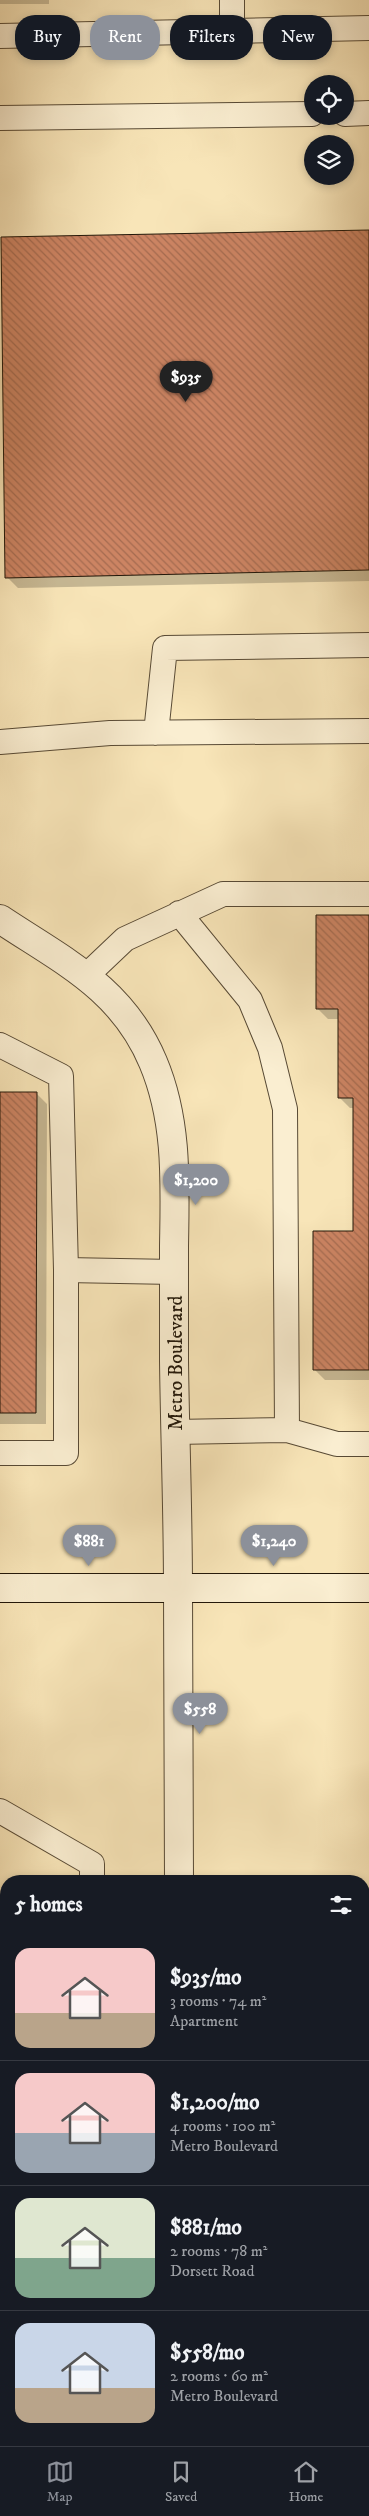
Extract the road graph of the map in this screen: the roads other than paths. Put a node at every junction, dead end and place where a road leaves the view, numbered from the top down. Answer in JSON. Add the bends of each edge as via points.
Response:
{"nodes":[{"id":1,"x":232,"y":0,"type":"edge"},
{"id":2,"x":232,"y":15,"type":"edge"},
{"id":3,"x":369,"y":28,"type":"edge"},
{"id":4,"x":253,"y":31,"type":"edge"},
{"id":5,"x":170,"y":32,"type":"edge"},
{"id":6,"x":0,"y":36,"type":"edge"},
{"id":7,"x":369,"y":113,"type":"edge"},
{"id":8,"x":304,"y":114,"type":"edge"},
{"id":9,"x":354,"y":114,"type":"edge"},
{"id":10,"x":0,"y":118,"type":"edge"},
{"id":11,"x":369,"y":645,"type":"edge"},
{"id":12,"x":369,"y":731,"type":"edge"},
{"id":13,"x":156,"y":733,"type":"junction"},
{"id":14,"x":0,"y":742,"type":"edge"},
{"id":15,"x":369,"y":894,"type":"edge"},
{"id":16,"x":179,"y":913,"type":"junction"},
{"id":17,"x":0,"y":919,"type":"edge"},
{"id":18,"x":86,"y":976,"type":"junction"},
{"id":19,"x":0,"y":1045,"type":"edge"},
{"id":20,"x":66,"y":1270,"type":"junction"},
{"id":21,"x":174,"y":1272,"type":"junction"},
{"id":22,"x":286,"y":1430,"type":"junction"},
{"id":23,"x":175,"y":1432,"type":"junction"},
{"id":24,"x":369,"y":1444,"type":"edge"},
{"id":25,"x":0,"y":1453,"type":"edge"},
{"id":26,"x":0,"y":1588,"type":"edge"},
{"id":27,"x":178,"y":1588,"type":"junction"},
{"id":28,"x":369,"y":1588,"type":"edge"},
{"id":29,"x":0,"y":1812,"type":"edge"},
{"id":30,"x":92,"y":1875,"type":"edge"},
{"id":31,"x":179,"y":1875,"type":"edge"}],
"edges":[{"from":1,"to":2,"type":"lane"},
{"from":3,"to":4,"type":"lane"},
{"from":5,"to":6,"type":"lane"},
{"from":7,"to":9,"type":"lane"},
{"from":8,"to":10,"type":"lane"},
{"from":11,"to":13,"type":"lane","via":[[165,648]]},
{"from":12,"to":13,"type":"lane"},
{"from":13,"to":14,"type":"lane","via":[[110,733]]},
{"from":15,"to":16,"type":"lane","via":[[223,894]]},
{"from":16,"to":18,"type":"lane","via":[[125,939]]},
{"from":16,"to":22,"type":"lane","via":[[250,1000],[270,1048],[285,1109]]},
{"from":17,"to":18,"type":"street","name":"Metro Boulevard"},
{"from":18,"to":21,"type":"street","name":"Metro Boulevard","via":[[112,997],[133,1024],[153,1061],[166,1098],[175,1174]]},
{"from":19,"to":20,"type":"lane","via":[[61,1076]]},
{"from":20,"to":21,"type":"lane"},
{"from":20,"to":25,"type":"lane","via":[[66,1453]]},
{"from":21,"to":23,"type":"street","name":"Metro Boulevard"},
{"from":22,"to":23,"type":"lane"},
{"from":22,"to":24,"type":"lane","via":[[337,1444]]},
{"from":23,"to":27,"type":"street","name":"Metro Boulevard"},
{"from":26,"to":27,"type":"street"},
{"from":27,"to":28,"type":"street"},
{"from":27,"to":31,"type":"street","name":"Metro Boulevard"},
{"from":29,"to":30,"type":"lane","via":[[92,1864]]}]}
